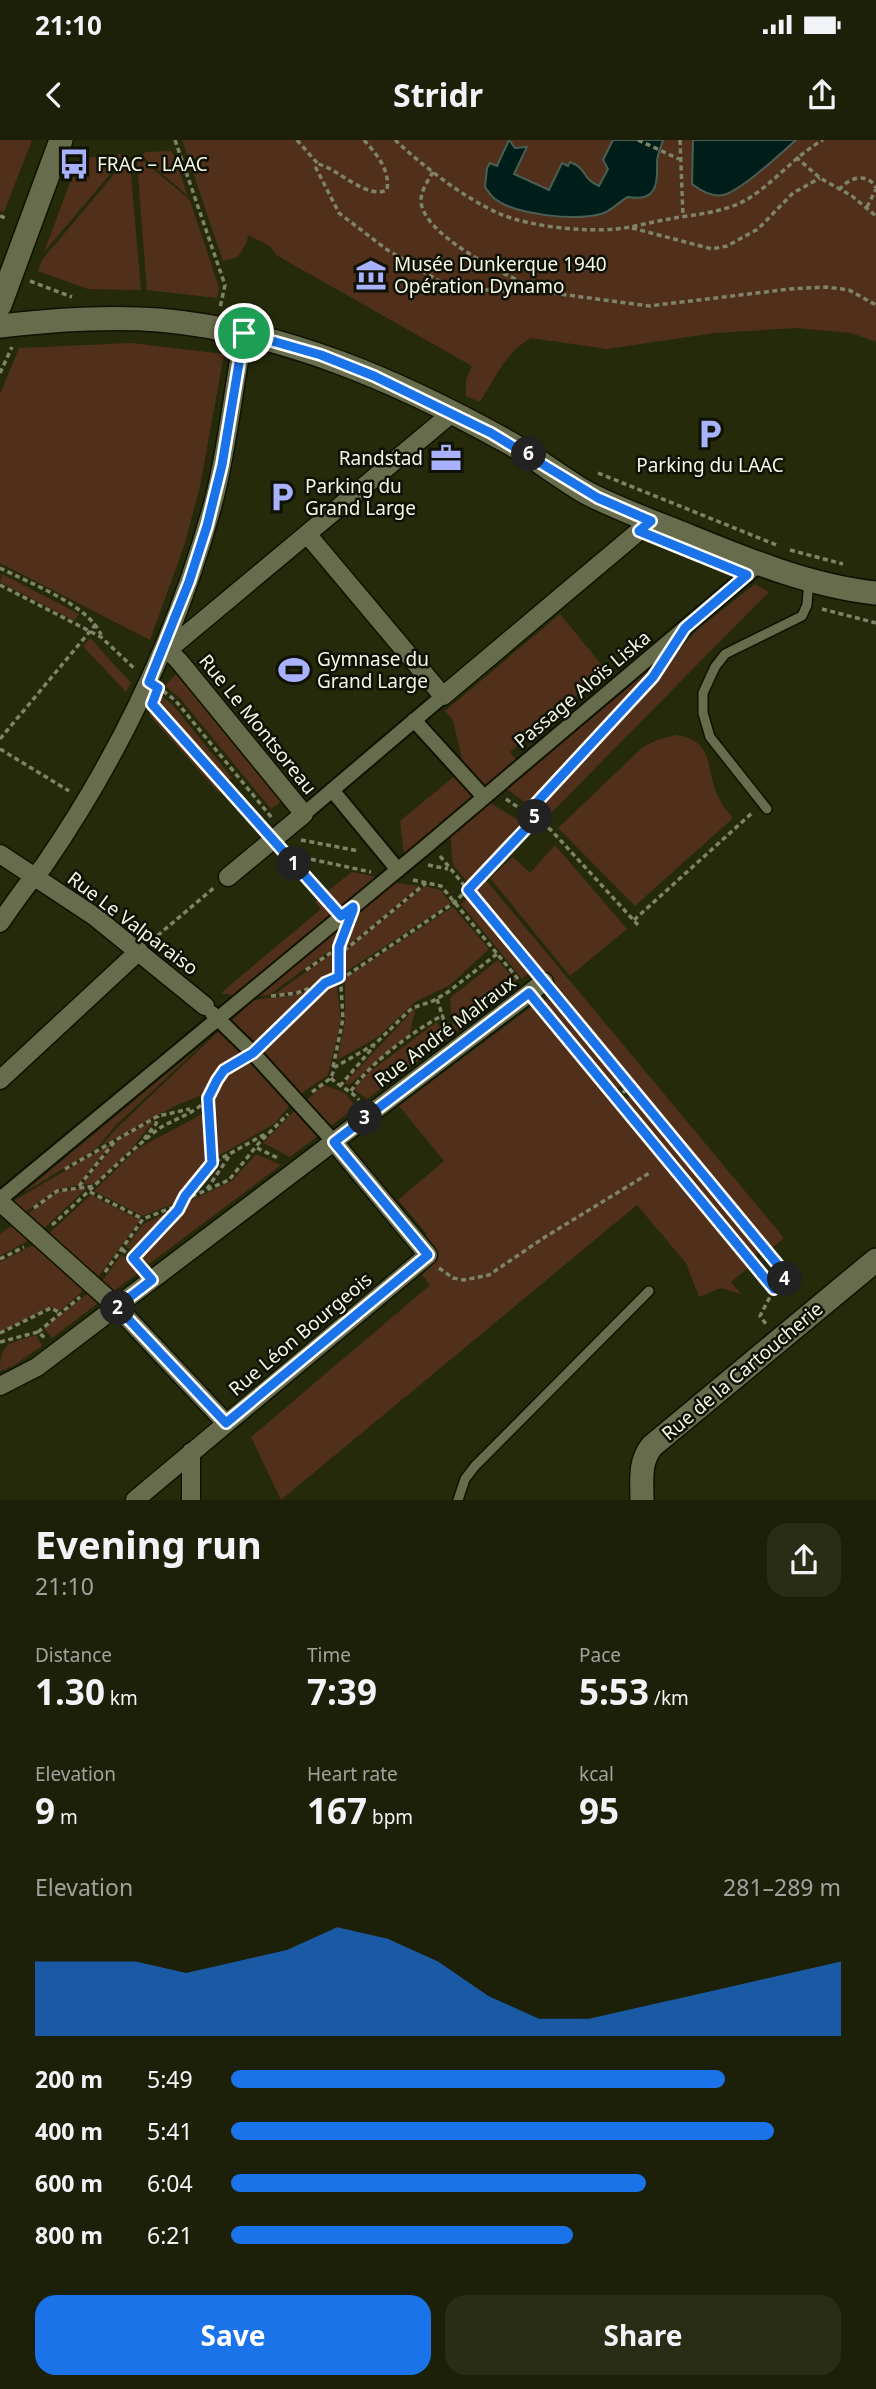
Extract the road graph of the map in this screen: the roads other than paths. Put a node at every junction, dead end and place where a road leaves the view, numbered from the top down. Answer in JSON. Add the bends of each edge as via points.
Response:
{"nodes":[{"id":1,"x":61,"y":140,"type":"edge"},
{"id":2,"x":0,"y":304,"type":"edge"},
{"id":3,"x":9,"y":333,"type":"edge"},
{"id":4,"x":244,"y":333,"type":"junction"},
{"id":5,"x":452,"y":413,"type":"junction"},
{"id":6,"x":651,"y":521,"type":"junction"},
{"id":7,"x":307,"y":534,"type":"junction"},
{"id":8,"x":760,"y":564,"type":"junction"},
{"id":9,"x":809,"y":579,"type":"junction"},
{"id":10,"x":876,"y":593,"type":"edge"},
{"id":11,"x":166,"y":648,"type":"junction"},
{"id":12,"x":443,"y":696,"type":"junction"},
{"id":13,"x":414,"y":720,"type":"junction"},
{"id":14,"x":332,"y":790,"type":"junction"},
{"id":15,"x":489,"y":793,"type":"junction"},
{"id":16,"x":764,"y":806,"type":"road end"},
{"id":17,"x":304,"y":814,"type":"junction"},
{"id":18,"x":0,"y":854,"type":"edge"},
{"id":19,"x":394,"y":873,"type":"junction"},
{"id":20,"x":35,"y":876,"type":"junction"},
{"id":21,"x":228,"y":877,"type":"road end"},
{"id":22,"x":0,"y":923,"type":"edge"},
{"id":23,"x":139,"y":951,"type":"junction"},
{"id":24,"x":536,"y":987,"type":"road end"},
{"id":25,"x":205,"y":1006,"type":"joint"},
{"id":26,"x":218,"y":1018,"type":"junction"},
{"id":27,"x":0,"y":1080,"type":"edge"},
{"id":28,"x":334,"y":1142,"type":"junction"},
{"id":29,"x":0,"y":1200,"type":"edge"},
{"id":30,"x":876,"y":1260,"type":"edge"},
{"id":31,"x":649,"y":1291,"type":"dead end"},
{"id":32,"x":117,"y":1307,"type":"junction"},
{"id":33,"x":0,"y":1386,"type":"edge"},
{"id":34,"x":226,"y":1423,"type":"junction"},
{"id":35,"x":191,"y":1452,"type":"junction"},
{"id":36,"x":135,"y":1500,"type":"edge"},
{"id":37,"x":191,"y":1500,"type":"edge"},
{"id":38,"x":458,"y":1500,"type":"edge"},
{"id":39,"x":642,"y":1500,"type":"edge"}],
"edges":[{"from":1,"to":2,"type":"street"},
{"from":3,"to":4,"type":"street","via":[[50,321],[142,319]]},
{"from":4,"to":5,"type":"street","via":[[338,361]]},
{"from":4,"to":11,"type":"street","via":[[215,497]]},
{"from":5,"to":6,"type":"street","via":[[517,447],[587,493]]},
{"from":5,"to":7,"type":"street"},
{"from":6,"to":8,"type":"street"},
{"from":6,"to":12,"type":"street"},
{"from":7,"to":11,"type":"street"},
{"from":7,"to":12,"type":"street"},
{"from":8,"to":9,"type":"street"},
{"from":8,"to":15,"type":"street","name":"Passage Aloïs Liska"},
{"from":9,"to":10,"type":"street"},
{"from":9,"to":16,"type":"lane","via":[[806,611],[799,619],[725,654],[703,694],[710,737]]},
{"from":11,"to":17,"type":"street","name":"Rue Le Montsoreau"},
{"from":11,"to":20,"type":"street","via":[[154,685]]},
{"from":12,"to":13,"type":"street"},
{"from":13,"to":14,"type":"street"},
{"from":13,"to":15,"type":"street","via":[[460,771]]},
{"from":14,"to":17,"type":"street"},
{"from":14,"to":19,"type":"street"},
{"from":15,"to":19,"type":"street","name":"Passage Aloïs Liska"},
{"from":17,"to":21,"type":"street","name":"Rue Le Montsoreau"},
{"from":18,"to":20,"type":"street","name":"Rue Le Valparaiso"},
{"from":19,"to":26,"type":"street"},
{"from":20,"to":22,"type":"street"},
{"from":20,"to":23,"type":"street","name":"Rue Le Valparaiso"},
{"from":23,"to":25,"type":"street","name":"Rue Le Valparaiso"},
{"from":23,"to":27,"type":"street"},
{"from":24,"to":28,"type":"street","name":"Rue André Malraux"},
{"from":25,"to":26,"type":"street"},
{"from":26,"to":28,"type":"street"},
{"from":26,"to":29,"type":"street"},
{"from":28,"to":32,"type":"street","name":"Rue André Malraux"},
{"from":28,"to":34,"type":"street","name":"Rue Léon Bourgeois","via":[[428,1255]]},
{"from":29,"to":32,"type":"street"},
{"from":30,"to":39,"type":"street","name":"Rue de la Cartoucherie","via":[[652,1446],[643,1462]]},
{"from":31,"to":38,"type":"lane","via":[[475,1466]]},
{"from":32,"to":33,"type":"street","name":"Rue André Malraux","via":[[27,1374]]},
{"from":32,"to":34,"type":"street"},
{"from":34,"to":35,"type":"street","name":"Rue Léon Bourgeois"},
{"from":35,"to":36,"type":"street","name":"Rue Léon Bourgeois"},
{"from":35,"to":37,"type":"street"}]}
